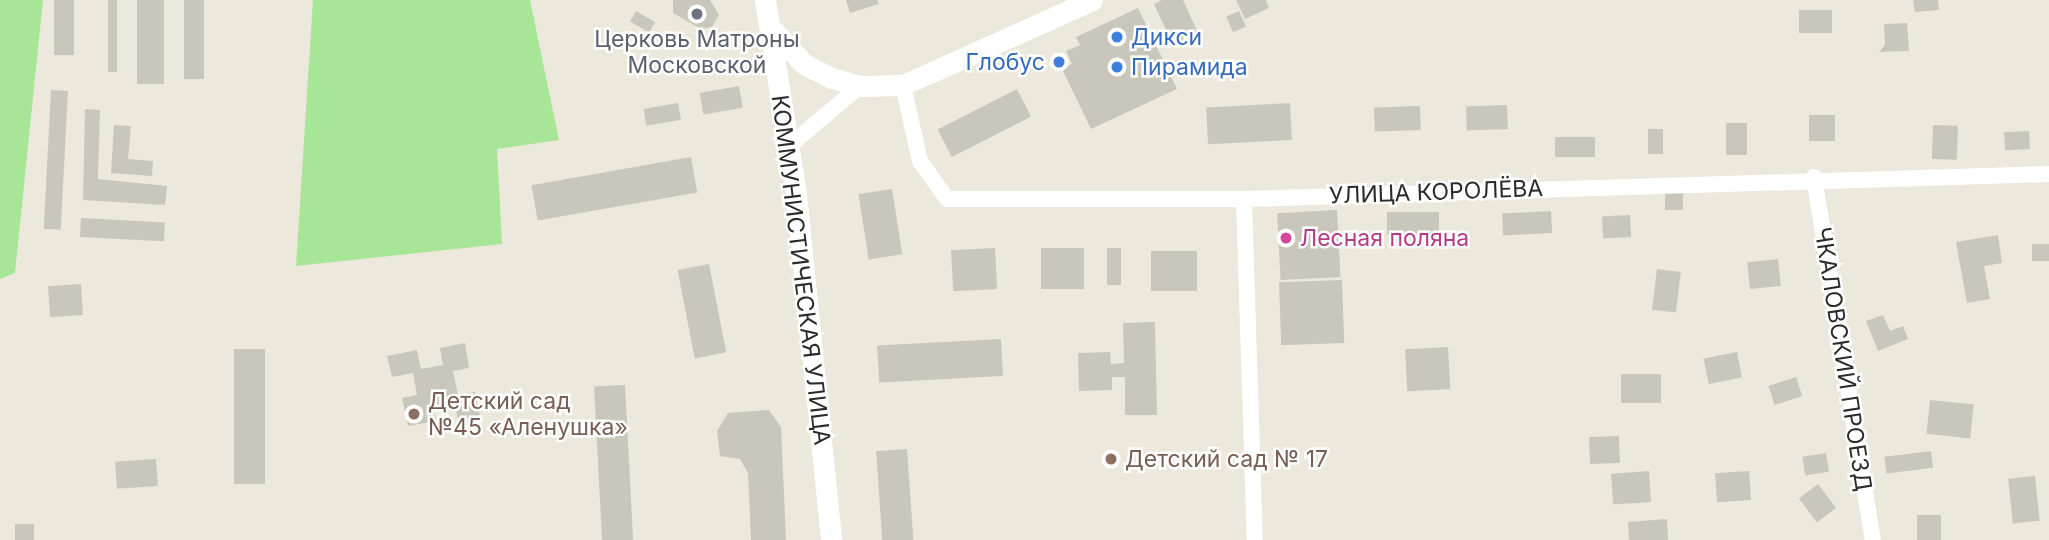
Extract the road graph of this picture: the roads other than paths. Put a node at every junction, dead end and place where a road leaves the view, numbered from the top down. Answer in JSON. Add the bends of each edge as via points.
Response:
{"nodes":[{"id":1,"x":765,"y":0,"type":"edge"},
{"id":2,"x":1092,"y":0,"type":"edge"},
{"id":3,"x":768,"y":24,"type":"junction"},
{"id":4,"x":904,"y":85,"type":"junction"},
{"id":5,"x":860,"y":86,"type":"junction"},
{"id":6,"x":789,"y":146,"type":"junction"},
{"id":7,"x":2049,"y":174,"type":"edge"},
{"id":8,"x":1814,"y":177,"type":"junction"},
{"id":9,"x":1244,"y":199,"type":"junction"},
{"id":10,"x":831,"y":540,"type":"edge"},
{"id":11,"x":1255,"y":540,"type":"edge"},
{"id":12,"x":1873,"y":540,"type":"edge"}],
"edges":[{"from":1,"to":3,"type":"street","name":"КОММУНИСТИЧЕСКАЯ УЛИЦА"},
{"from":2,"to":4,"type":"street"},
{"from":3,"to":5,"type":"street","via":[[804,64]]},
{"from":3,"to":6,"type":"street","name":"КОММУНИСТИЧЕСКАЯ УЛИЦА"},
{"from":4,"to":5,"type":"street"},
{"from":4,"to":9,"type":"street","name":"УЛИЦА КОРОЛЁВА","via":[[920,161],[947,199]]},
{"from":5,"to":6,"type":"street"},
{"from":6,"to":10,"type":"street","name":"КОММУНИСТИЧЕСКАЯ УЛИЦА"},
{"from":7,"to":8,"type":"street","name":"УЛИЦА КОРОЛЁВА"},
{"from":8,"to":9,"type":"street","name":"УЛИЦА КОРОЛЁВА"},
{"from":8,"to":12,"type":"street","name":"ЧКАЛОВСКИЙ ПРОЕЗД"},
{"from":9,"to":11,"type":"street"}]}
